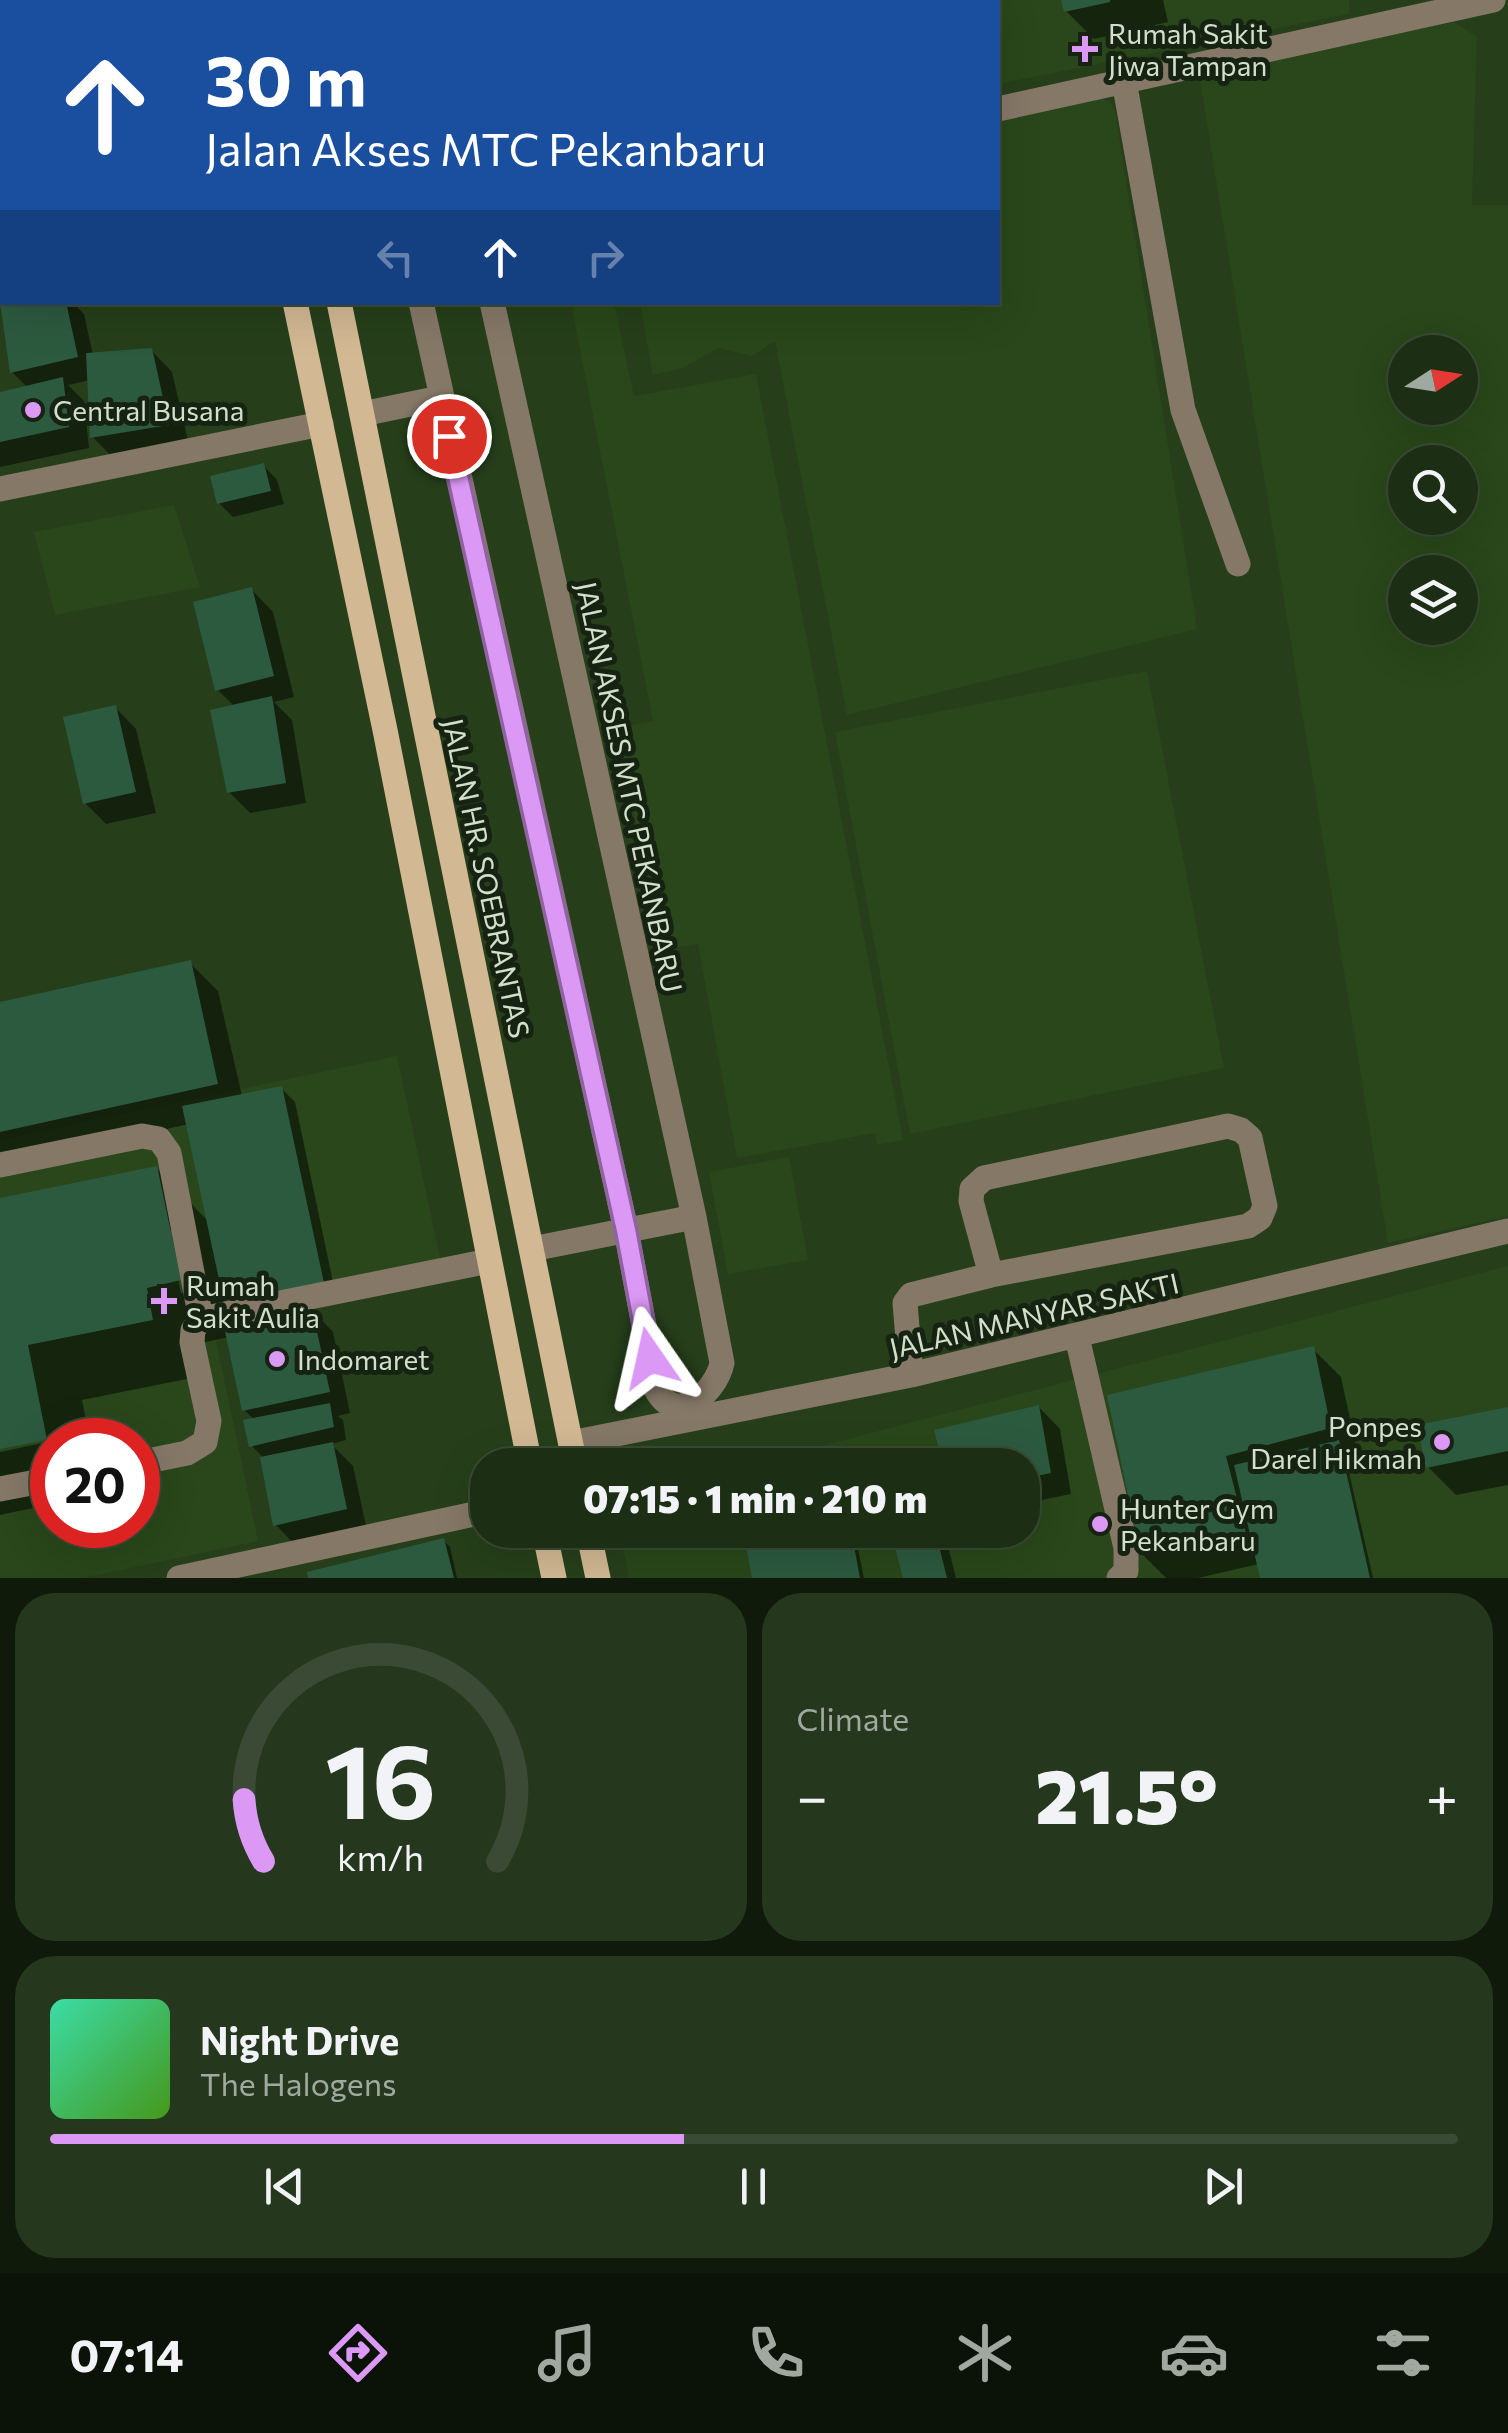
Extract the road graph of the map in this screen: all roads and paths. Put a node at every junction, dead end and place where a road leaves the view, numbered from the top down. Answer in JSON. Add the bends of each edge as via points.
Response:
{"nodes":[{"id":1,"x":1493,"y":0,"type":"edge"},
{"id":2,"x":1124,"y":81,"type":"junction"},
{"id":3,"x":1000,"y":109,"type":"edge"},
{"id":4,"x":296,"y":305,"type":"edge"},
{"id":5,"x":340,"y":305,"type":"edge"},
{"id":6,"x":422,"y":305,"type":"edge"},
{"id":7,"x":493,"y":305,"type":"edge"},
{"id":8,"x":440,"y":398,"type":"junction"},
{"id":9,"x":362,"y":414,"type":"junction"},
{"id":10,"x":321,"y":424,"type":"junction"},
{"id":11,"x":0,"y":489,"type":"edge"},
{"id":12,"x":1238,"y":564,"type":"dead end"},
{"id":13,"x":0,"y":1165,"type":"edge"},
{"id":14,"x":694,"y":1217,"type":"junction"},
{"id":15,"x":626,"y":1230,"type":"junction"},
{"id":16,"x":1508,"y":1231,"type":"edge"},
{"id":17,"x":532,"y":1250,"type":"junction"},
{"id":18,"x":489,"y":1261,"type":"junction"},
{"id":19,"x":991,"y":1275,"type":"junction"},
{"id":20,"x":202,"y":1319,"type":"junction"},
{"id":21,"x":1076,"y":1338,"type":"junction"},
{"id":22,"x":911,"y":1375,"type":"junction"},
{"id":23,"x":527,"y":1448,"type":"edge"},
{"id":24,"x":572,"y":1448,"type":"edge"},
{"id":25,"x":599,"y":1448,"type":"edge"},
{"id":26,"x":160,"y":1458,"type":"edge"},
{"id":27,"x":30,"y":1482,"type":"edge"},
{"id":28,"x":0,"y":1488,"type":"edge"},
{"id":29,"x":470,"y":1515,"type":"edge"},
{"id":30,"x":548,"y":1548,"type":"edge"},
{"id":31,"x":592,"y":1548,"type":"edge"},
{"id":32,"x":179,"y":1578,"type":"edge"},
{"id":33,"x":554,"y":1578,"type":"edge"},
{"id":34,"x":598,"y":1578,"type":"edge"},
{"id":35,"x":1118,"y":1578,"type":"edge"}],
"edges":[{"from":1,"to":2,"type":"street"},
{"from":2,"to":3,"type":"street"},
{"from":2,"to":12,"type":"street","via":[[1183,410]]},
{"from":4,"to":10,"type":"main road"},
{"from":5,"to":9,"type":"main road","name":"JALAN HR. SOEBRANTAS"},
{"from":6,"to":8,"type":"street"},
{"from":7,"to":14,"type":"street","name":"JALAN AKSES MTC PEKANBARU"},
{"from":8,"to":9,"type":"street"},
{"from":8,"to":15,"type":"street"},
{"from":9,"to":17,"type":"main road","name":"JALAN HR. SOEBRANTAS"},
{"from":10,"to":11,"type":"street"},
{"from":10,"to":18,"type":"main road"},
{"from":13,"to":20,"type":"street","via":[[159,1138],[169,1153]]},
{"from":14,"to":15,"type":"street"},
{"from":14,"to":15,"type":"street","name":"JALAN AKSES MTC PEKANBARU","via":[[722,1363],[706,1395],[690,1404],[676,1405],[656,1389]]},
{"from":15,"to":17,"type":"street"},
{"from":16,"to":21,"type":"street","name":"JALAN MANYAR SAKTI"},
{"from":17,"to":24,"type":"main road","name":"JALAN HR. SOEBRANTAS"},
{"from":18,"to":20,"type":"street"},
{"from":18,"to":23,"type":"main road"},
{"from":19,"to":19,"type":"street","via":[[971,1201],[972,1189],[984,1178],[1228,1126],[1250,1138],[1265,1206],[1248,1226]]},
{"from":19,"to":22,"type":"street","via":[[907,1298]]},
{"from":20,"to":26,"type":"street","via":[[192,1342],[209,1432],[187,1453]]},
{"from":21,"to":22,"type":"street","name":"JALAN MANYAR SAKTI"},
{"from":21,"to":35,"type":"street","via":[[1126,1548],[1126,1571]]},
{"from":22,"to":25,"type":"street","name":"JALAN MANYAR SAKTI"},
{"from":27,"to":28,"type":"street"},
{"from":29,"to":32,"type":"street"},
{"from":30,"to":33,"type":"main road"},
{"from":31,"to":34,"type":"main road"}]}
